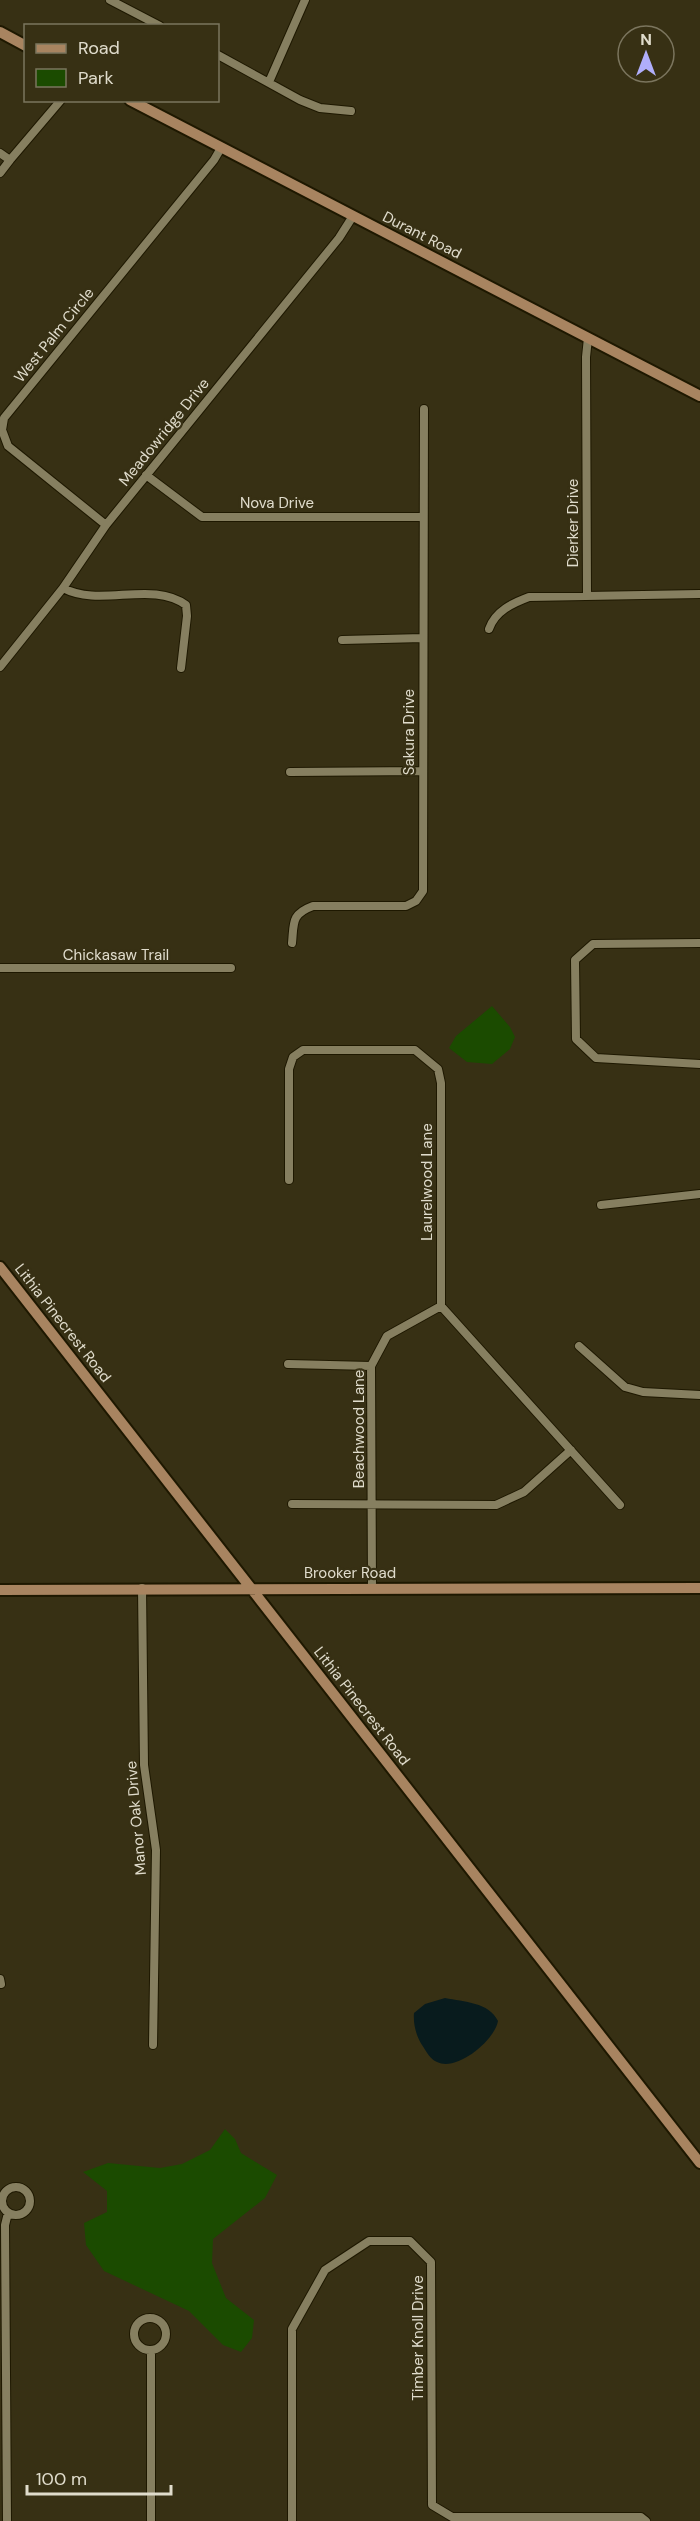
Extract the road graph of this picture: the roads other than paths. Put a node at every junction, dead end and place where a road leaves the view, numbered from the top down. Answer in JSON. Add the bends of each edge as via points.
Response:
{"nodes":[{"id":1,"x":110,"y":0,"type":"edge"},
{"id":2,"x":305,"y":0,"type":"edge"},
{"id":3,"x":156,"y":24,"type":"edge"},
{"id":4,"x":0,"y":32,"type":"edge"},
{"id":5,"x":24,"y":45,"type":"edge"},
{"id":6,"x":219,"y":56,"type":"edge"},
{"id":7,"x":269,"y":82,"type":"junction"},
{"id":8,"x":59,"y":102,"type":"edge"},
{"id":9,"x":134,"y":102,"type":"edge"},
{"id":10,"x":351,"y":111,"type":"dead end"},
{"id":11,"x":221,"y":148,"type":"junction"},
{"id":12,"x":0,"y":153,"type":"edge"},
{"id":13,"x":10,"y":160,"type":"junction"},
{"id":14,"x":0,"y":173,"type":"edge"},
{"id":15,"x":353,"y":216,"type":"junction"},
{"id":16,"x":588,"y":338,"type":"junction"},
{"id":17,"x":700,"y":396,"type":"edge"},
{"id":18,"x":424,"y":409,"type":"dead end"},
{"id":19,"x":146,"y":475,"type":"junction"},
{"id":20,"x":422,"y":517,"type":"junction"},
{"id":21,"x":105,"y":525,"type":"junction"},
{"id":22,"x":63,"y":588,"type":"junction"},
{"id":23,"x":700,"y":594,"type":"edge"},
{"id":24,"x":587,"y":595,"type":"junction"},
{"id":25,"x":489,"y":629,"type":"dead end"},
{"id":26,"x":423,"y":638,"type":"junction"},
{"id":27,"x":342,"y":640,"type":"dead end"},
{"id":28,"x":0,"y":668,"type":"edge"},
{"id":29,"x":181,"y":668,"type":"dead end"},
{"id":30,"x":423,"y":771,"type":"junction"},
{"id":31,"x":290,"y":772,"type":"dead end"},
{"id":32,"x":292,"y":943,"type":"dead end"},
{"id":33,"x":700,"y":944,"type":"edge"},
{"id":34,"x":0,"y":968,"type":"edge"},
{"id":35,"x":231,"y":969,"type":"dead end"},
{"id":36,"x":700,"y":1064,"type":"edge"},
{"id":37,"x":289,"y":1180,"type":"dead end"},
{"id":38,"x":700,"y":1194,"type":"edge"},
{"id":39,"x":602,"y":1205,"type":"dead end"},
{"id":40,"x":0,"y":1267,"type":"edge"},
{"id":41,"x":441,"y":1306,"type":"junction"},
{"id":42,"x":579,"y":1346,"type":"dead end"},
{"id":43,"x":288,"y":1364,"type":"dead end"},
{"id":44,"x":371,"y":1366,"type":"junction"},
{"id":45,"x":700,"y":1395,"type":"edge"},
{"id":46,"x":571,"y":1450,"type":"junction"},
{"id":47,"x":292,"y":1504,"type":"dead end"},
{"id":48,"x":372,"y":1505,"type":"junction"},
{"id":49,"x":620,"y":1505,"type":"dead end"},
{"id":50,"x":142,"y":1588,"type":"junction"},
{"id":51,"x":251,"y":1588,"type":"junction"},
{"id":52,"x":372,"y":1588,"type":"junction"},
{"id":53,"x":700,"y":1588,"type":"edge"},
{"id":54,"x":0,"y":1590,"type":"edge"},
{"id":55,"x":0,"y":1979,"type":"edge"},
{"id":56,"x":1,"y":1984,"type":"edge"},
{"id":57,"x":153,"y":2045,"type":"dead end"},
{"id":58,"x":700,"y":2163,"type":"edge"},
{"id":59,"x":8,"y":2213,"type":"dead end"},
{"id":60,"x":151,"y":2350,"type":"junction"},
{"id":61,"x":7,"y":2521,"type":"edge"},
{"id":62,"x":151,"y":2521,"type":"edge"},
{"id":63,"x":292,"y":2521,"type":"edge"},
{"id":64,"x":646,"y":2521,"type":"edge"}],
"edges":[{"from":1,"to":3,"type":"street"},
{"from":2,"to":7,"type":"street"},
{"from":4,"to":5,"type":"street"},
{"from":6,"to":7,"type":"street"},
{"from":7,"to":10,"type":"street","via":[[320,108]]},
{"from":8,"to":13,"type":"street"},
{"from":9,"to":11,"type":"street","name":"Durant Road"},
{"from":11,"to":15,"type":"street","name":"Durant Road"},
{"from":11,"to":21,"type":"street","name":"West Palm Circle","via":[[4,418],[2,430],[8,446]]},
{"from":12,"to":13,"type":"street"},
{"from":13,"to":14,"type":"street"},
{"from":15,"to":16,"type":"street","name":"Durant Road"},
{"from":15,"to":19,"type":"street","name":"Meadowridge Drive"},
{"from":16,"to":17,"type":"street","name":"Durant Road"},
{"from":16,"to":24,"type":"street","name":"Dierker Drive"},
{"from":18,"to":20,"type":"street","name":"Sakura Drive"},
{"from":19,"to":20,"type":"street","name":"Nova Drive","via":[[202,517]]},
{"from":19,"to":21,"type":"street","name":"Meadowridge Drive"},
{"from":20,"to":26,"type":"street","name":"Sakura Drive"},
{"from":21,"to":22,"type":"street","name":"Meadowridge Drive"},
{"from":22,"to":28,"type":"street","name":"Meadowridge Drive"},
{"from":22,"to":29,"type":"street","via":[[78,594],[177,598],[186,605],[187,616]]},
{"from":23,"to":24,"type":"street"},
{"from":24,"to":25,"type":"street","via":[[529,597],[510,604]]},
{"from":26,"to":27,"type":"street"},
{"from":26,"to":30,"type":"street","name":"Sakura Drive"},
{"from":30,"to":31,"type":"street"},
{"from":30,"to":32,"type":"street","name":"Sakura Drive","via":[[423,891],[416,901],[406,906],[313,906],[300,911],[294,919]]},
{"from":33,"to":36,"type":"street","via":[[593,944],[575,960],[576,1039],[596,1058]]},
{"from":34,"to":35,"type":"street","name":"Chickasaw Trail"},
{"from":37,"to":41,"type":"street","name":"Laurelwood Lane","via":[[289,1070],[297,1053],[415,1050],[425,1056],[438,1069],[441,1083]]},
{"from":38,"to":39,"type":"street"},
{"from":40,"to":51,"type":"street","name":"Lithia Pinecrest Road"},
{"from":41,"to":44,"type":"street","name":"Beachwood Lane","via":[[387,1336]]},
{"from":41,"to":46,"type":"street"},
{"from":42,"to":45,"type":"street","via":[[625,1387],[643,1392]]},
{"from":43,"to":44,"type":"street"},
{"from":44,"to":48,"type":"street","name":"Beachwood Lane"},
{"from":46,"to":48,"type":"street","via":[[524,1492],[496,1505]]},
{"from":46,"to":49,"type":"street"},
{"from":47,"to":48,"type":"street"},
{"from":48,"to":52,"type":"street","name":"Beachwood Lane"},
{"from":50,"to":51,"type":"street","name":"Brooker Road"},
{"from":50,"to":54,"type":"street","name":"Brooker Road"},
{"from":50,"to":57,"type":"street","name":"Manor Oak Drive","via":[[144,1765],[156,1850]]},
{"from":51,"to":52,"type":"street","name":"Brooker Road"},
{"from":51,"to":58,"type":"street","name":"Lithia Pinecrest Road"},
{"from":52,"to":53,"type":"street","name":"Brooker Road"},
{"from":55,"to":56,"type":"street"},
{"from":59,"to":61,"type":"street"},
{"from":60,"to":60,"type":"street","via":[[164,2341],[166,2331],[160,2322],[150,2318],[137,2325],[134,2335],[142,2347]]},
{"from":60,"to":62,"type":"street"},
{"from":63,"to":64,"type":"street","name":"Timber Knoll Drive","via":[[292,2329],[325,2270],[369,2241],[410,2241],[431,2262],[432,2505],[452,2517],[641,2517]]}]}
